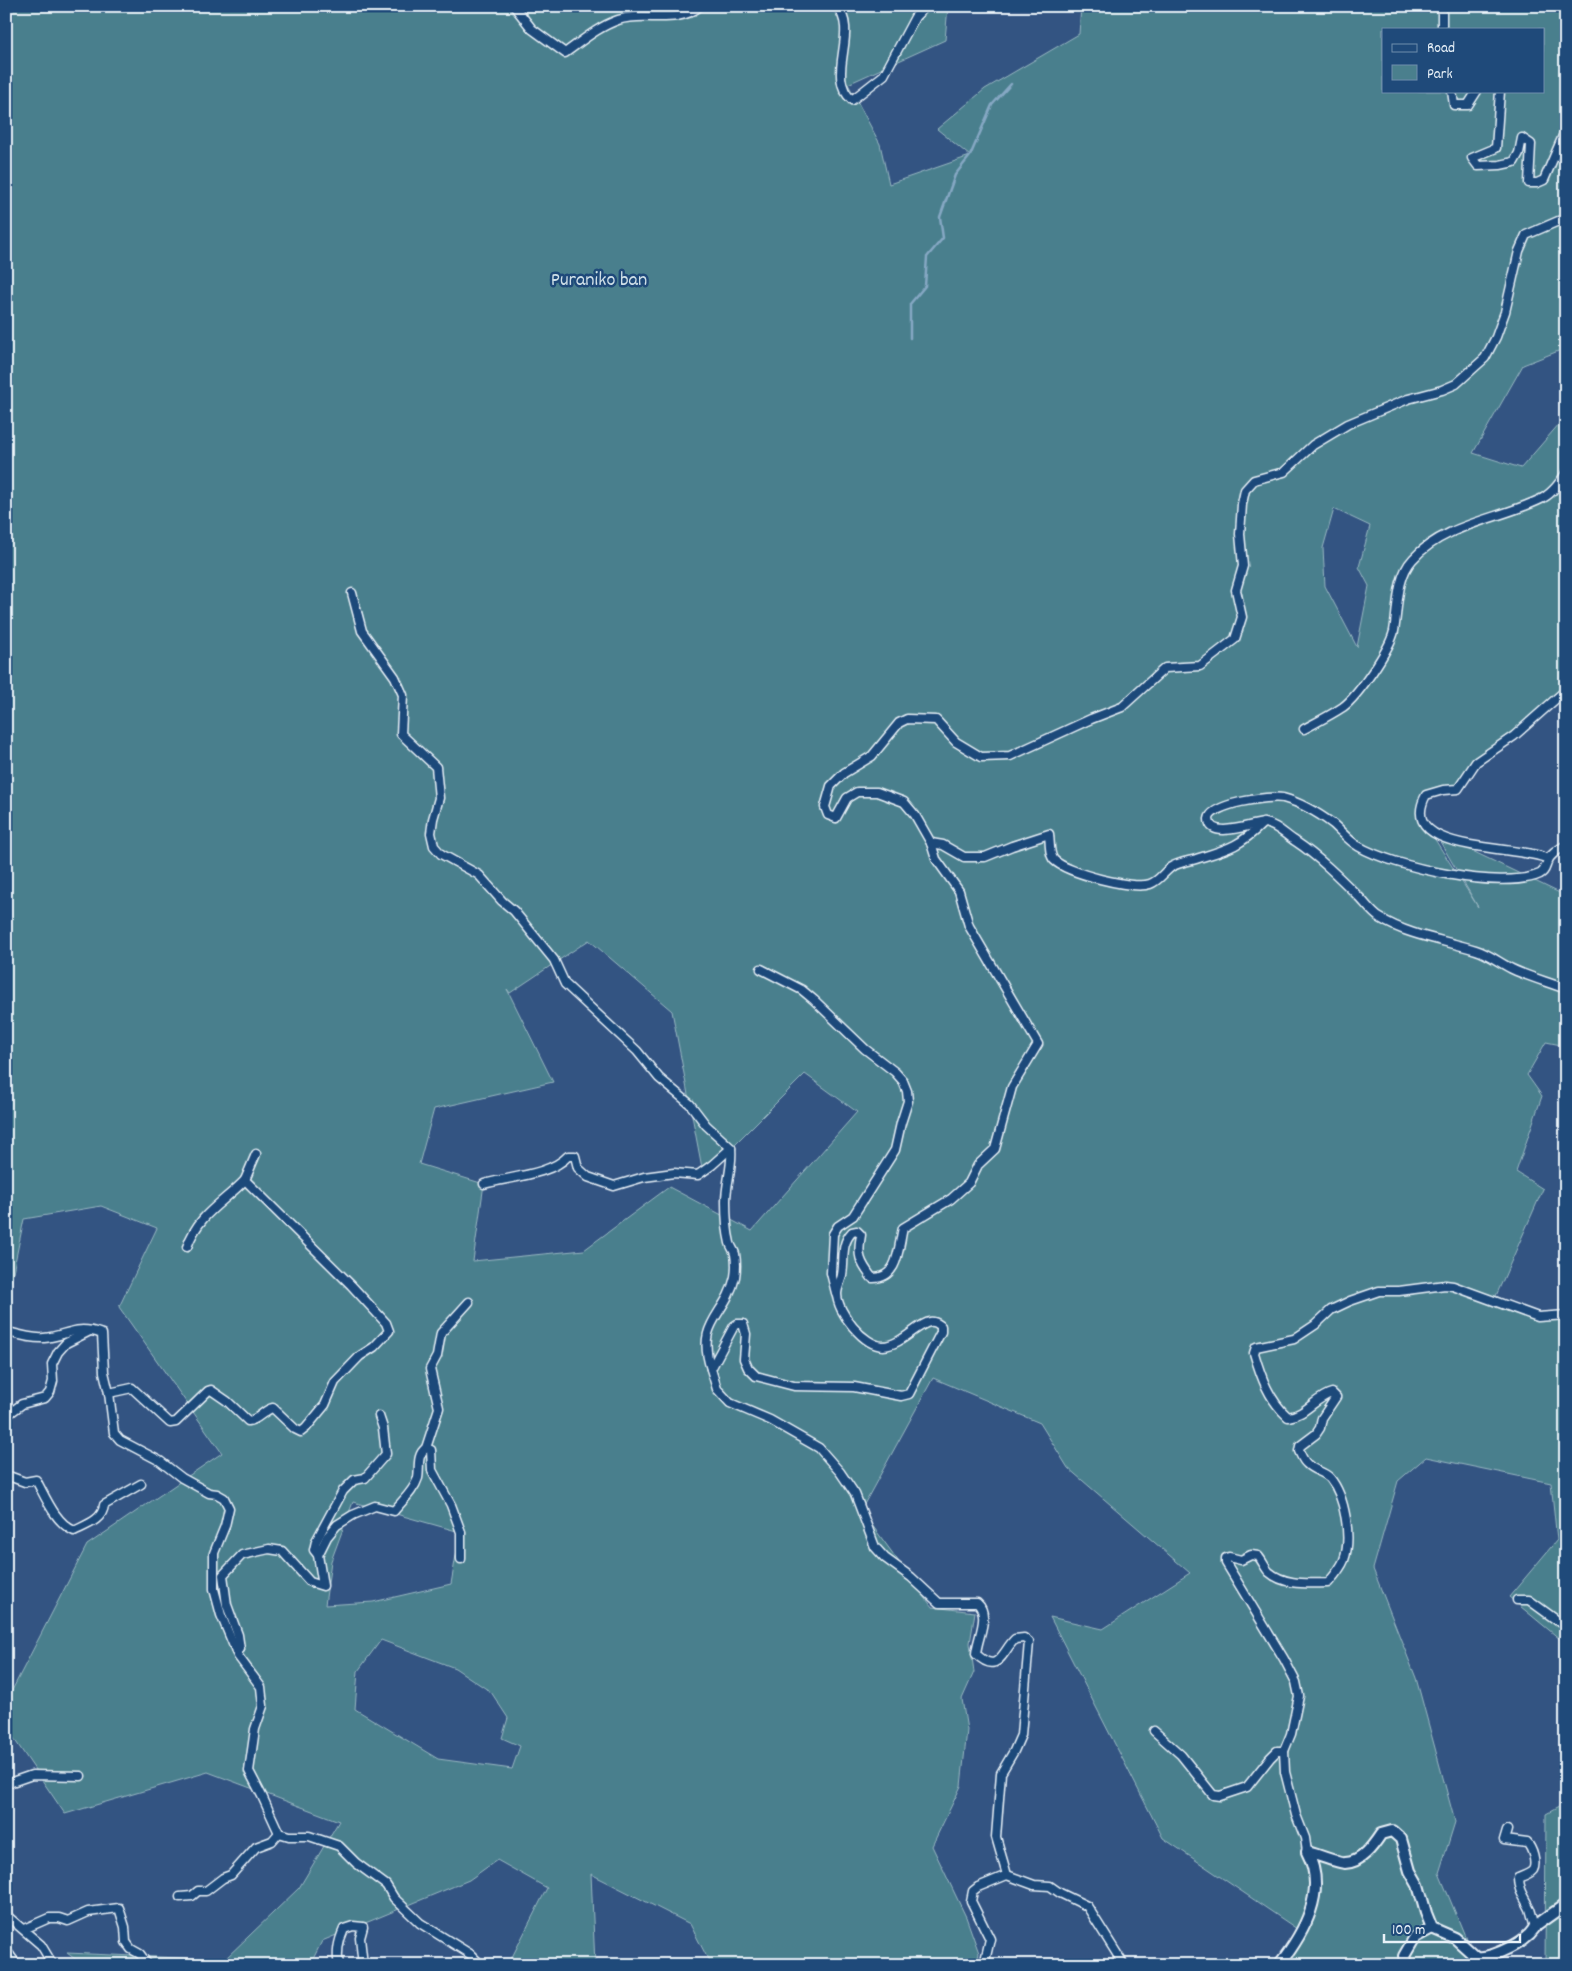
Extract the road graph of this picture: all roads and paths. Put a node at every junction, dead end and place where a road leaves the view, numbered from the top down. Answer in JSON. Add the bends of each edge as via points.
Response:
{"nodes":[{"id":1,"x":514,"y":6,"type":"edge"},
{"id":2,"x":700,"y":6,"type":"edge"},
{"id":3,"x":836,"y":6,"type":"edge"},
{"id":4,"x":926,"y":6,"type":"edge"},
{"id":5,"x":1442,"y":6,"type":"edge"},
{"id":6,"x":1442,"y":28,"type":"edge"},
{"id":7,"x":1452,"y":92,"type":"edge"},
{"id":8,"x":1476,"y":92,"type":"edge"},
{"id":9,"x":1500,"y":92,"type":"edge"},
{"id":10,"x":1566,"y":129,"type":"edge"},
{"id":11,"x":1566,"y":214,"type":"edge"},
{"id":12,"x":1566,"y":473,"type":"edge"},
{"id":13,"x":352,"y":593,"type":"dead end"},
{"id":14,"x":1566,"y":690,"type":"edge"},
{"id":15,"x":1304,"y":729,"type":"dead end"},
{"id":16,"x":1263,"y":823,"type":"junction"},
{"id":17,"x":931,"y":843,"type":"junction"},
{"id":18,"x":1566,"y":845,"type":"edge"},
{"id":19,"x":1548,"y":859,"type":"junction"},
{"id":20,"x":761,"y":969,"type":"dead end"},
{"id":21,"x":1566,"y":989,"type":"edge"},
{"id":22,"x":731,"y":1148,"type":"junction"},
{"id":23,"x":256,"y":1154,"type":"dead end"},
{"id":24,"x":246,"y":1180,"type":"junction"},
{"id":25,"x":484,"y":1184,"type":"dead end"},
{"id":26,"x":187,"y":1247,"type":"dead end"},
{"id":27,"x":837,"y":1295,"type":"junction"},
{"id":28,"x":469,"y":1302,"type":"dead end"},
{"id":29,"x":1566,"y":1314,"type":"edge"},
{"id":30,"x":6,"y":1326,"type":"edge"},
{"id":31,"x":91,"y":1330,"type":"junction"},
{"id":32,"x":711,"y":1369,"type":"junction"},
{"id":33,"x":109,"y":1393,"type":"junction"},
{"id":34,"x":6,"y":1416,"type":"edge"},
{"id":35,"x":378,"y":1416,"type":"dead end"},
{"id":36,"x":426,"y":1448,"type":"junction"},
{"id":37,"x":6,"y":1475,"type":"edge"},
{"id":38,"x":141,"y":1484,"type":"dead end"},
{"id":39,"x":318,"y":1555,"type":"junction"},
{"id":40,"x":461,"y":1559,"type":"dead end"},
{"id":41,"x":1517,"y":1600,"type":"dead end"},
{"id":42,"x":1566,"y":1627,"type":"edge"},
{"id":43,"x":236,"y":1652,"type":"junction"},
{"id":44,"x":1154,"y":1731,"type":"dead end"},
{"id":45,"x":1284,"y":1751,"type":"junction"},
{"id":46,"x":81,"y":1776,"type":"dead end"},
{"id":47,"x":6,"y":1784,"type":"edge"},
{"id":48,"x":1507,"y":1830,"type":"dead end"},
{"id":49,"x":279,"y":1833,"type":"junction"},
{"id":50,"x":1307,"y":1852,"type":"junction"},
{"id":51,"x":1007,"y":1875,"type":"junction"},
{"id":52,"x":180,"y":1897,"type":"dead end"},
{"id":53,"x":1566,"y":1904,"type":"edge"},
{"id":54,"x":6,"y":1915,"type":"edge"},
{"id":55,"x":1535,"y":1926,"type":"junction"},
{"id":56,"x":24,"y":1928,"type":"junction"},
{"id":57,"x":1432,"y":1928,"type":"junction"},
{"id":58,"x":6,"y":1950,"type":"edge"},
{"id":59,"x":17,"y":1965,"type":"edge"},
{"id":60,"x":53,"y":1965,"type":"edge"},
{"id":61,"x":148,"y":1965,"type":"edge"},
{"id":62,"x":338,"y":1965,"type":"edge"},
{"id":63,"x":364,"y":1965,"type":"edge"},
{"id":64,"x":476,"y":1965,"type":"edge"},
{"id":65,"x":984,"y":1965,"type":"edge"},
{"id":66,"x":1124,"y":1965,"type":"edge"},
{"id":67,"x":1279,"y":1965,"type":"edge"},
{"id":68,"x":1406,"y":1965,"type":"edge"}],
"edges":[{"from":1,"to":2,"type":"street","via":[[532,30],[565,53],[618,20],[680,16]]},
{"from":3,"to":4,"type":"street","via":[[845,27],[840,73],[845,94],[852,100],[884,75],[915,17]]},
{"from":5,"to":6,"type":"street"},
{"from":7,"to":8,"type":"street","via":[[1454,106],[1468,105]]},
{"from":9,"to":10,"type":"street","via":[[1496,148],[1472,158],[1478,166],[1514,162],[1522,138],[1530,144],[1529,183],[1537,183],[1544,180]]},
{"from":11,"to":17,"type":"street","via":[[1563,219],[1526,235],[1519,250],[1506,312],[1496,337],[1485,358],[1456,384],[1408,398],[1348,424],[1313,445],[1284,472],[1254,480],[1245,490],[1240,534],[1243,566],[1236,590],[1242,617],[1235,639],[1217,654],[1200,666],[1165,668],[1122,707],[1010,756],[981,757],[956,742],[936,720],[908,719],[899,723],[872,756],[844,773],[831,786],[826,807],[828,815],[836,818],[847,798],[857,792],[877,792],[904,802]]},
{"from":12,"to":15,"type":"street","via":[[1545,498],[1464,527],[1431,544],[1412,559],[1403,575],[1393,634],[1374,671],[1344,706]]},
{"from":13,"to":22,"type":"street","via":[[362,631],[395,677],[403,696],[400,734],[436,767],[439,798],[431,833],[434,846],[441,854],[478,875],[514,911],[554,960],[565,984],[637,1051],[659,1078],[690,1104],[706,1125]]},
{"from":14,"to":19,"type":"street","via":[[1514,736],[1476,762],[1458,789],[1426,796],[1421,804],[1420,816],[1429,830],[1445,840],[1539,854]]},
{"from":16,"to":17,"type":"street","via":[[1247,839],[1230,848],[1171,867],[1148,885],[1092,878],[1067,868],[1052,857],[1049,834],[985,857],[964,857],[943,845]]},
{"from":16,"to":19,"type":"street","via":[[1230,831],[1214,828],[1209,817],[1222,807],[1273,796],[1315,811],[1356,845],[1371,852],[1451,875],[1493,880],[1525,878],[1542,873]]},
{"from":16,"to":21,"type":"street","via":[[1275,826],[1316,856],[1378,917],[1423,936],[1478,951],[1514,970]]},
{"from":17,"to":27,"type":"street","via":[[936,859],[960,890],[969,926],[1038,1044],[1012,1087],[995,1149],[978,1165],[969,1183],[951,1199],[903,1228],[894,1268],[879,1278],[872,1278],[860,1262],[858,1248],[861,1235],[857,1231],[852,1232],[843,1247],[843,1274]]},
{"from":18,"to":19,"type":"street"},
{"from":20,"to":27,"type":"street","via":[[802,990],[814,1000],[864,1049],[895,1072],[906,1091],[908,1101],[895,1150],[853,1216],[838,1226],[833,1234],[831,1273]]},
{"from":22,"to":25,"type":"street","via":[[698,1174],[644,1177],[614,1186],[588,1177],[578,1168],[575,1156],[568,1156],[561,1163],[520,1178],[504,1178]]},
{"from":22,"to":32,"type":"street","via":[[726,1201],[735,1275],[708,1329],[705,1345]]},
{"from":23,"to":24,"type":"street"},
{"from":24,"to":26,"type":"street","via":[[205,1215],[193,1230]]},
{"from":24,"to":33,"type":"street","via":[[351,1284],[386,1323],[389,1331],[335,1382],[325,1405],[301,1432],[273,1408],[248,1421],[211,1390],[176,1422],[170,1423],[132,1388]]},
{"from":27,"to":32,"type":"street","via":[[847,1321],[877,1345],[899,1341],[929,1322],[941,1326],[910,1394],[901,1396],[854,1388],[794,1386],[756,1376],[744,1359],[746,1334],[742,1324],[734,1326]]},
{"from":28,"to":36,"type":"street","via":[[441,1333],[430,1369],[438,1408]]},
{"from":29,"to":45,"type":"street","via":[[1538,1316],[1445,1285],[1379,1291],[1331,1310],[1294,1339],[1256,1347],[1254,1353],[1267,1390],[1288,1417],[1296,1416],[1325,1395],[1332,1393],[1336,1397],[1316,1434],[1300,1446],[1299,1451],[1306,1464],[1324,1472],[1332,1480],[1346,1522],[1348,1545],[1344,1562],[1328,1583],[1295,1583],[1278,1577],[1268,1571],[1258,1556],[1251,1555],[1242,1560],[1226,1558],[1296,1682],[1299,1696]]},
{"from":30,"to":31,"type":"street","via":[[8,1332],[44,1338],[70,1331]]},
{"from":31,"to":33,"type":"street","via":[[102,1334]]},
{"from":31,"to":34,"type":"street","via":[[66,1343],[58,1352],[52,1364],[50,1392],[44,1398],[22,1404]]},
{"from":32,"to":51,"type":"street","via":[[717,1389],[730,1404],[770,1420],[819,1448],[855,1494],[875,1548],[885,1558],[939,1603],[977,1603],[981,1607],[983,1627],[976,1654],[993,1662],[1002,1659],[1015,1639],[1024,1638],[1029,1642],[1021,1735],[1001,1773],[996,1837]]},
{"from":33,"to":43,"type":"street","via":[[114,1433],[120,1440],[160,1461],[182,1478],[224,1498],[229,1508],[214,1553],[214,1589]]},
{"from":35,"to":39,"type":"street","via":[[386,1454],[365,1478],[354,1480],[343,1491],[316,1541],[314,1550]]},
{"from":36,"to":39,"type":"street","via":[[420,1456],[418,1479],[394,1511],[375,1506],[353,1515],[337,1525]]},
{"from":36,"to":40,"type":"street","via":[[431,1450],[432,1470],[461,1532]]},
{"from":37,"to":38,"type":"street","via":[[24,1482],[36,1480],[58,1518],[65,1527],[74,1531],[100,1517],[104,1505]]},
{"from":39,"to":43,"type":"street","via":[[323,1586],[310,1582],[282,1551],[269,1549],[242,1555],[223,1575],[227,1605],[238,1635],[240,1649]]},
{"from":41,"to":42,"type":"street","via":[[1529,1600]]},
{"from":43,"to":49,"type":"street","via":[[261,1686],[263,1706],[255,1729],[249,1771]]},
{"from":44,"to":45,"type":"street","via":[[1181,1755],[1213,1795],[1220,1796],[1247,1787],[1277,1751]]},
{"from":45,"to":50,"type":"street","via":[[1285,1772]]},
{"from":46,"to":47,"type":"street","via":[[32,1776]]},
{"from":48,"to":55,"type":"street","via":[[1504,1840],[1527,1843],[1532,1850],[1534,1866],[1531,1872],[1518,1878],[1518,1884]]},
{"from":49,"to":52,"type":"street","via":[[272,1841],[256,1847],[231,1875],[206,1891]]},
{"from":49,"to":64,"type":"street","via":[[309,1836],[339,1846],[386,1885],[394,1898],[420,1923],[470,1954],[477,1961]]},
{"from":50,"to":57,"type":"street","via":[[1344,1864],[1357,1860],[1381,1834],[1392,1832],[1401,1839]]},
{"from":50,"to":67,"type":"street","via":[[1313,1864],[1315,1896],[1310,1915]]},
{"from":51,"to":65,"type":"street","via":[[973,1891],[971,1901],[990,1939]]},
{"from":51,"to":66,"type":"street","via":[[1034,1885],[1050,1886],[1087,1906]]},
{"from":53,"to":55,"type":"street"},
{"from":54,"to":56,"type":"street"},
{"from":55,"to":57,"type":"street","via":[[1515,1944],[1484,1958],[1476,1957],[1455,1938]]},
{"from":56,"to":60,"type":"street","via":[[41,1945]]},
{"from":56,"to":61,"type":"street","via":[[49,1918],[68,1921],[88,1912],[119,1908],[126,1942]]},
{"from":57,"to":68,"type":"street","via":[[1416,1937],[1404,1956]]},
{"from":58,"to":59,"type":"street"},
{"from":62,"to":63,"type":"street","via":[[340,1938],[344,1930],[362,1926],[360,1938]]}]}
